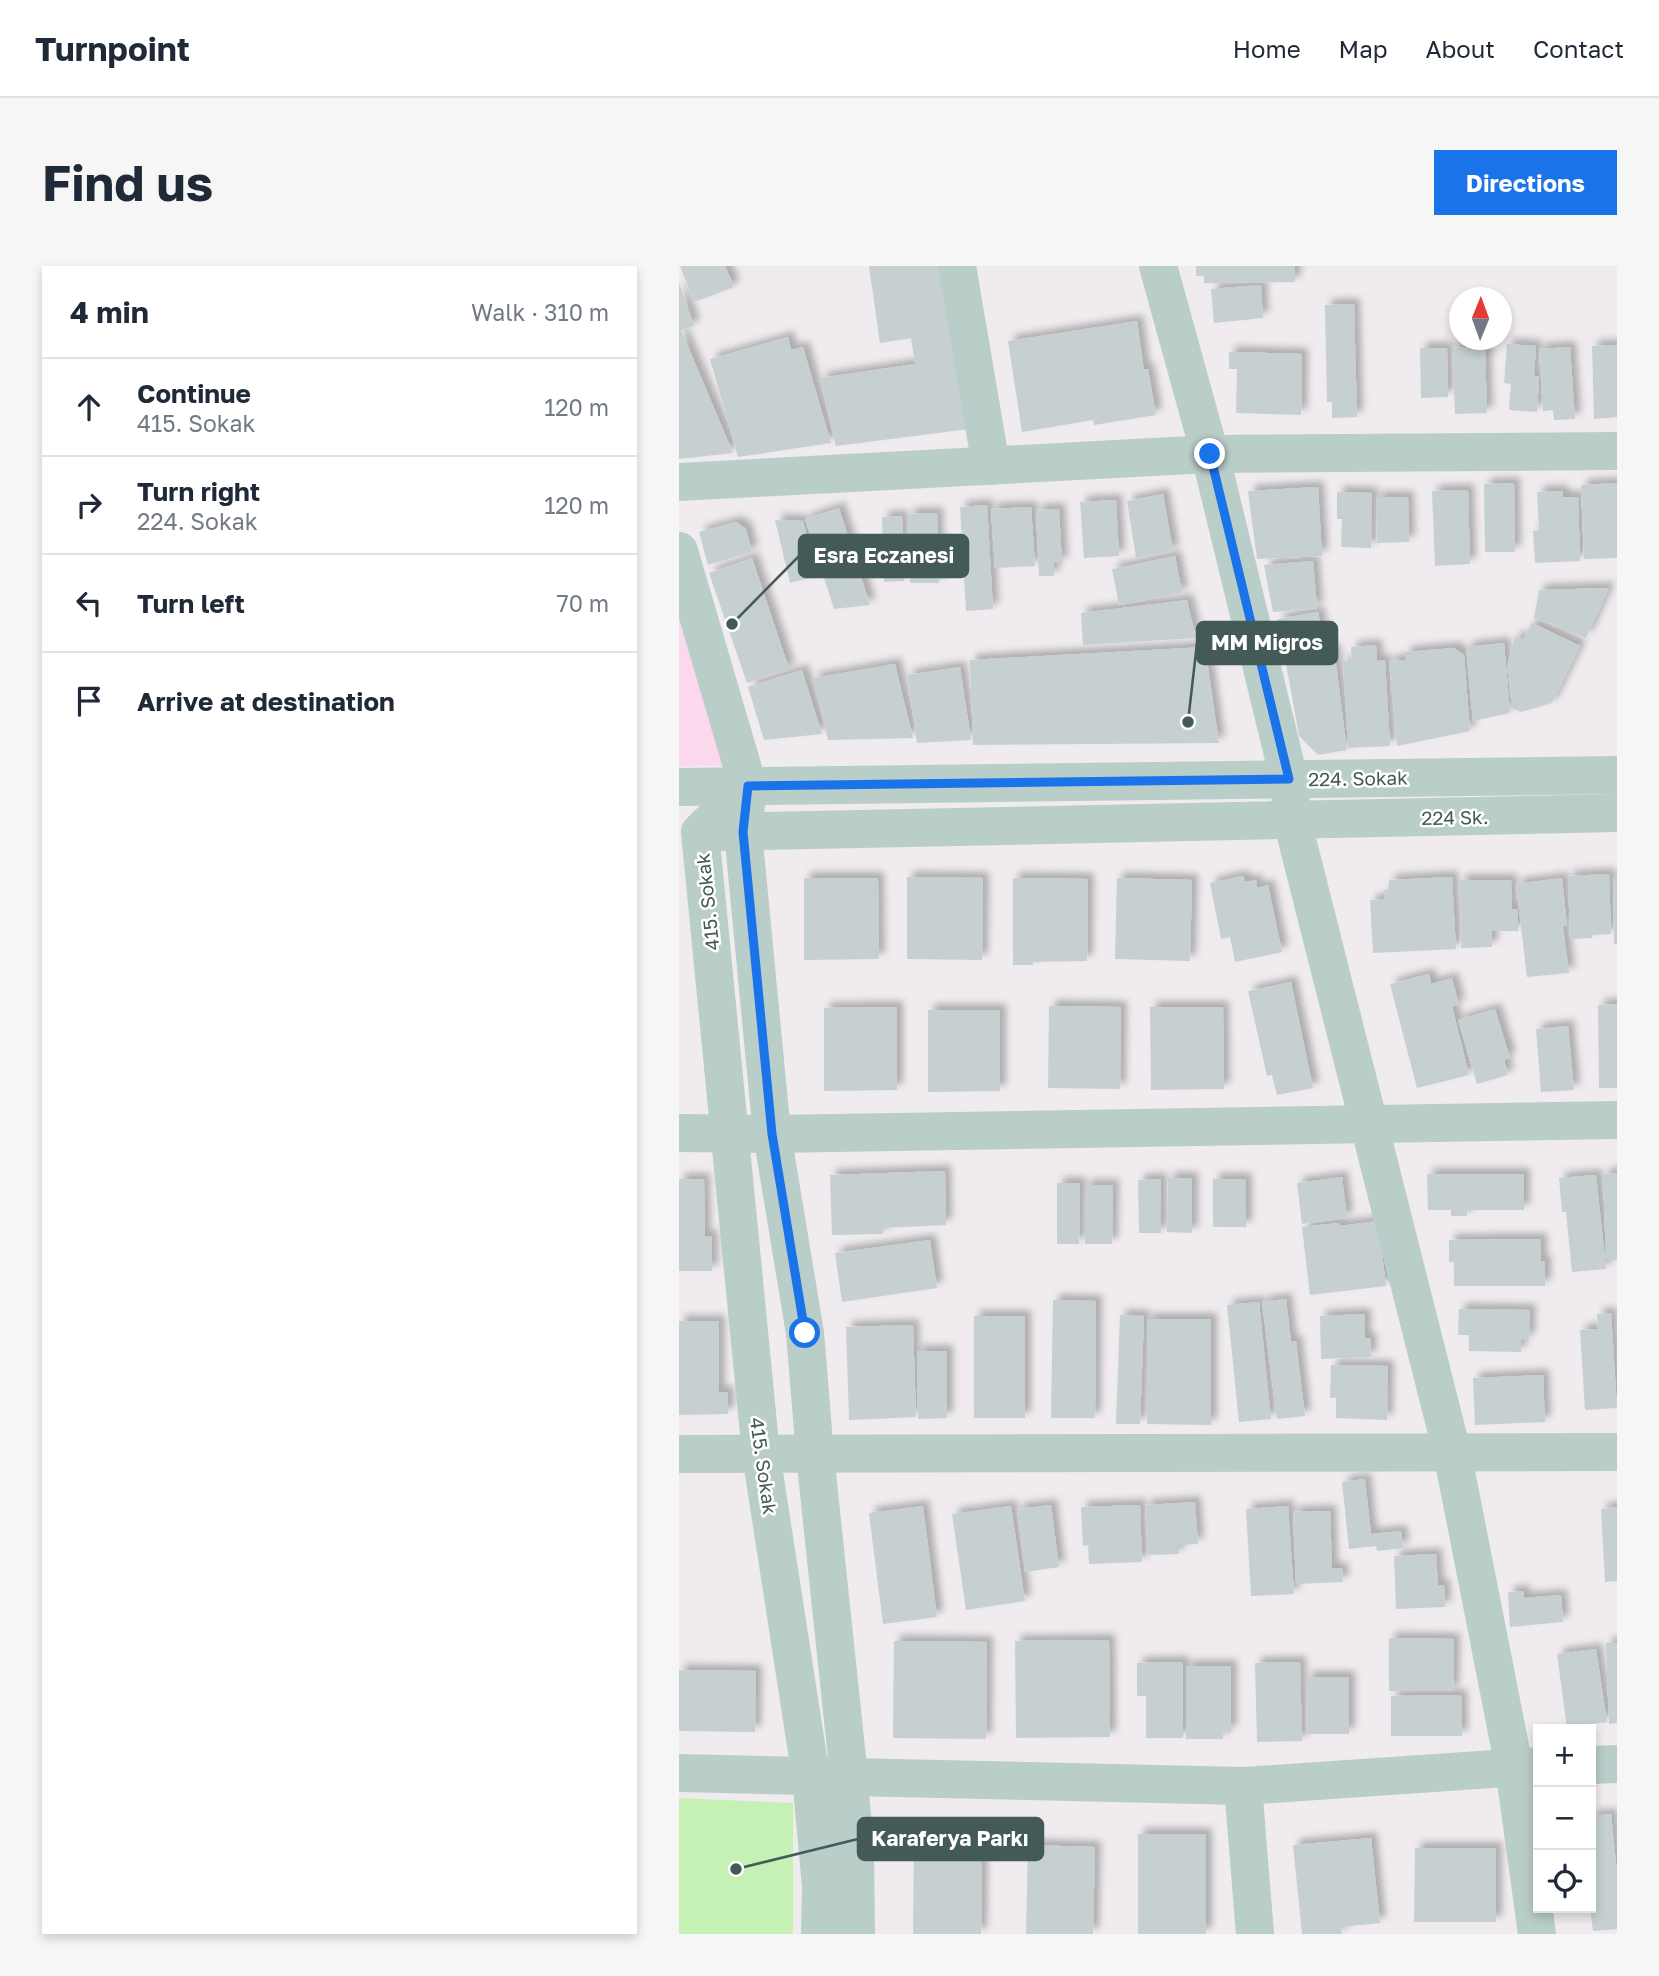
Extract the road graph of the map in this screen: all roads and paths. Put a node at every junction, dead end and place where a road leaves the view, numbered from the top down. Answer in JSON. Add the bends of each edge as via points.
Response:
{"nodes":[{"id":1,"x":957,"y":266,"type":"edge"},
{"id":2,"x":1158,"y":266,"type":"edge"},
{"id":3,"x":1617,"y":451,"type":"edge"},
{"id":4,"x":1210,"y":454,"type":"junction"},
{"id":5,"x":991,"y":466,"type":"junction"},
{"id":6,"x":679,"y":482,"type":"edge"},
{"id":7,"x":679,"y":551,"type":"edge"},
{"id":8,"x":1617,"y":775,"type":"edge"},
{"id":9,"x":1289,"y":779,"type":"junction"},
{"id":10,"x":748,"y":786,"type":"junction"},
{"id":11,"x":679,"y":787,"type":"edge"},
{"id":12,"x":1617,"y":813,"type":"edge"},
{"id":13,"x":1292,"y":820,"type":"junction"},
{"id":14,"x":690,"y":832,"type":"edge"},
{"id":15,"x":743,"y":832,"type":"junction"},
{"id":16,"x":1617,"y":1120,"type":"edge"},
{"id":17,"x":1368,"y":1124,"type":"junction"},
{"id":18,"x":679,"y":1133,"type":"edge"},
{"id":19,"x":730,"y":1133,"type":"junction"},
{"id":20,"x":772,"y":1134,"type":"junction"},
{"id":21,"x":1452,"y":1452,"type":"junction"},
{"id":22,"x":1617,"y":1452,"type":"edge"},
{"id":23,"x":679,"y":1454,"type":"edge"},
{"id":24,"x":761,"y":1454,"type":"junction"},
{"id":25,"x":815,"y":1455,"type":"junction"},
{"id":26,"x":1617,"y":1764,"type":"edge"},
{"id":27,"x":1596,"y":1765,"type":"edge"},
{"id":28,"x":1526,"y":1767,"type":"edge"},
{"id":29,"x":679,"y":1773,"type":"edge"},
{"id":30,"x":811,"y":1777,"type":"junction"},
{"id":31,"x":849,"y":1777,"type":"junction"},
{"id":32,"x":1243,"y":1786,"type":"junction"},
{"id":33,"x":820,"y":1934,"type":"edge"},
{"id":34,"x":856,"y":1934,"type":"edge"},
{"id":35,"x":1255,"y":1934,"type":"edge"},
{"id":36,"x":1537,"y":1934,"type":"edge"}],
"edges":[{"from":1,"to":5,"type":"street"},
{"from":2,"to":4,"type":"street"},
{"from":3,"to":4,"type":"street"},
{"from":4,"to":5,"type":"street"},
{"from":4,"to":9,"type":"street"},
{"from":5,"to":6,"type":"street"},
{"from":7,"to":10,"type":"street"},
{"from":8,"to":9,"type":"street","name":"224. Sokak"},
{"from":9,"to":10,"type":"street","name":"224. Sokak"},
{"from":9,"to":13,"type":"street"},
{"from":10,"to":11,"type":"street","name":"224. Sokak"},
{"from":10,"to":14,"type":"street","name":"415. Sokak"},
{"from":10,"to":15,"type":"street"},
{"from":12,"to":13,"type":"street","name":"224 Sk."},
{"from":13,"to":15,"type":"street"},
{"from":13,"to":17,"type":"street"},
{"from":14,"to":15,"type":"street"},
{"from":14,"to":19,"type":"street","name":"415. Sokak"},
{"from":15,"to":20,"type":"street"},
{"from":16,"to":17,"type":"street"},
{"from":17,"to":20,"type":"street"},
{"from":17,"to":21,"type":"street"},
{"from":18,"to":19,"type":"street"},
{"from":19,"to":20,"type":"street"},
{"from":19,"to":24,"type":"street","name":"415. Sokak"},
{"from":20,"to":25,"type":"street","via":[[805,1333]]},
{"from":21,"to":22,"type":"street"},
{"from":21,"to":25,"type":"street"},
{"from":21,"to":28,"type":"street"},
{"from":23,"to":24,"type":"street"},
{"from":24,"to":25,"type":"street"},
{"from":24,"to":30,"type":"street","name":"415. Sokak"},
{"from":25,"to":31,"type":"street"},
{"from":26,"to":27,"type":"street"},
{"from":28,"to":32,"type":"street"},
{"from":28,"to":36,"type":"street"},
{"from":29,"to":30,"type":"street"},
{"from":30,"to":31,"type":"street"},
{"from":30,"to":33,"type":"street","name":"415. Sokak","via":[[821,1886]]},
{"from":31,"to":32,"type":"street"},
{"from":31,"to":34,"type":"street"},
{"from":32,"to":35,"type":"street"}]}
